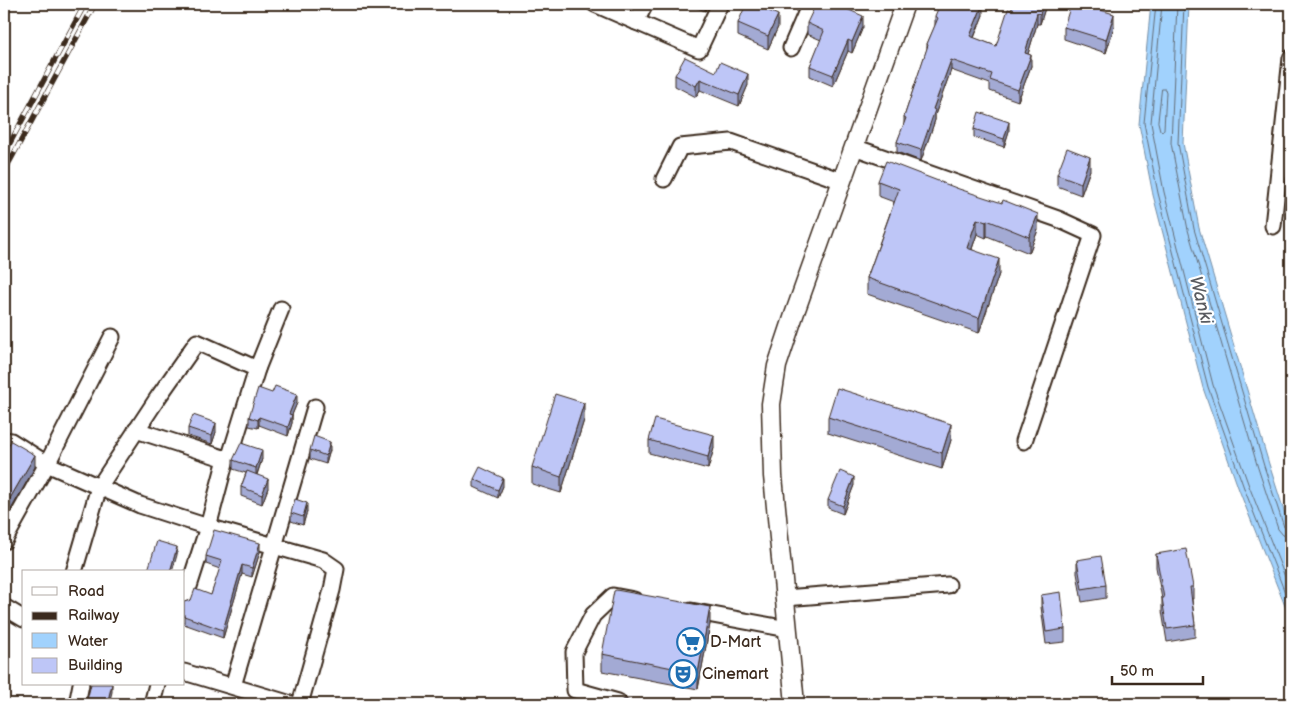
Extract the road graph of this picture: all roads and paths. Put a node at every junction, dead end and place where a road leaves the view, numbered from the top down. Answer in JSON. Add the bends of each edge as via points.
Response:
{"nodes":[{"id":1,"x":595,"y":4,"type":"edge"},
{"id":2,"x":645,"y":4,"type":"edge"},
{"id":3,"x":720,"y":4,"type":"edge"},
{"id":4,"x":810,"y":4,"type":"edge"},
{"id":5,"x":905,"y":4,"type":"edge"},
{"id":6,"x":636,"y":22,"type":"junction"},
{"id":7,"x":791,"y":48,"type":"dead end"},
{"id":8,"x":1291,"y":58,"type":"edge"},
{"id":9,"x":854,"y":147,"type":"junction"},
{"id":10,"x":664,"y":179,"type":"dead end"},
{"id":11,"x":842,"y":181,"type":"junction"},
{"id":12,"x":1273,"y":226,"type":"dead end"},
{"id":13,"x":281,"y":309,"type":"dead end"},
{"id":14,"x":112,"y":337,"type":"dead end"},
{"id":15,"x":257,"y":369,"type":"junction"},
{"id":16,"x":315,"y":407,"type":"dead end"},
{"id":17,"x":136,"y":430,"type":"junction"},
{"id":18,"x":4,"y":440,"type":"edge"},
{"id":19,"x":1024,"y":441,"type":"dead end"},
{"id":20,"x":226,"y":460,"type":"junction"},
{"id":21,"x":47,"y":464,"type":"junction"},
{"id":22,"x":99,"y":487,"type":"junction"},
{"id":23,"x":208,"y":527,"type":"junction"},
{"id":24,"x":4,"y":541,"type":"edge"},
{"id":25,"x":274,"y":546,"type":"junction"},
{"id":26,"x":75,"y":570,"type":"edge"},
{"id":27,"x":948,"y":585,"type":"dead end"},
{"id":28,"x":785,"y":598,"type":"junction"},
{"id":29,"x":185,"y":599,"type":"edge"},
{"id":30,"x":652,"y":603,"type":"edge"},
{"id":31,"x":4,"y":608,"type":"edge"},
{"id":32,"x":681,"y":609,"type":"edge"},
{"id":33,"x":22,"y":618,"type":"edge"},
{"id":34,"x":788,"y":629,"type":"junction"},
{"id":35,"x":185,"y":672,"type":"edge"},
{"id":36,"x":81,"y":686,"type":"edge"},
{"id":37,"x":156,"y":686,"type":"edge"},
{"id":38,"x":233,"y":686,"type":"junction"},
{"id":39,"x":618,"y":702,"type":"edge"},
{"id":40,"x":77,"y":704,"type":"edge"},
{"id":41,"x":152,"y":704,"type":"edge"},
{"id":42,"x":291,"y":704,"type":"edge"},
{"id":43,"x":300,"y":704,"type":"edge"},
{"id":44,"x":795,"y":704,"type":"edge"}],
"edges":[{"from":1,"to":6,"type":"street"},
{"from":2,"to":6,"type":"street"},
{"from":3,"to":6,"type":"street","via":[[699,50]]},
{"from":4,"to":7,"type":"street"},
{"from":5,"to":9,"type":"street"},
{"from":8,"to":12,"type":"street"},
{"from":9,"to":11,"type":"street"},
{"from":9,"to":19,"type":"street","via":[[1058,219],[1093,235]]},
{"from":10,"to":11,"type":"street","via":[[680,147],[731,142]]},
{"from":11,"to":28,"type":"street","via":[[782,349],[771,404],[773,476]]},
{"from":13,"to":15,"type":"street"},
{"from":14,"to":21,"type":"street"},
{"from":15,"to":17,"type":"street","via":[[197,342]]},
{"from":15,"to":20,"type":"street"},
{"from":16,"to":25,"type":"street"},
{"from":17,"to":20,"type":"street"},
{"from":17,"to":22,"type":"street"},
{"from":18,"to":21,"type":"street","via":[[11,441]]},
{"from":20,"to":23,"type":"street"},
{"from":21,"to":22,"type":"street"},
{"from":21,"to":24,"type":"street"},
{"from":22,"to":23,"type":"street","via":[[140,505]]},
{"from":22,"to":26,"type":"street"},
{"from":23,"to":25,"type":"street"},
{"from":23,"to":29,"type":"street"},
{"from":25,"to":38,"type":"street"},
{"from":25,"to":43,"type":"street","via":[[323,560],[336,569]]},
{"from":27,"to":28,"type":"street"},
{"from":28,"to":34,"type":"street"},
{"from":30,"to":39,"type":"street","via":[[613,596],[594,615],[574,652],[575,690]]},
{"from":31,"to":33,"type":"street"},
{"from":32,"to":34,"type":"street"},
{"from":34,"to":44,"type":"street"},
{"from":35,"to":38,"type":"street"},
{"from":36,"to":40,"type":"street"},
{"from":37,"to":41,"type":"street"},
{"from":38,"to":42,"type":"street"}]}
